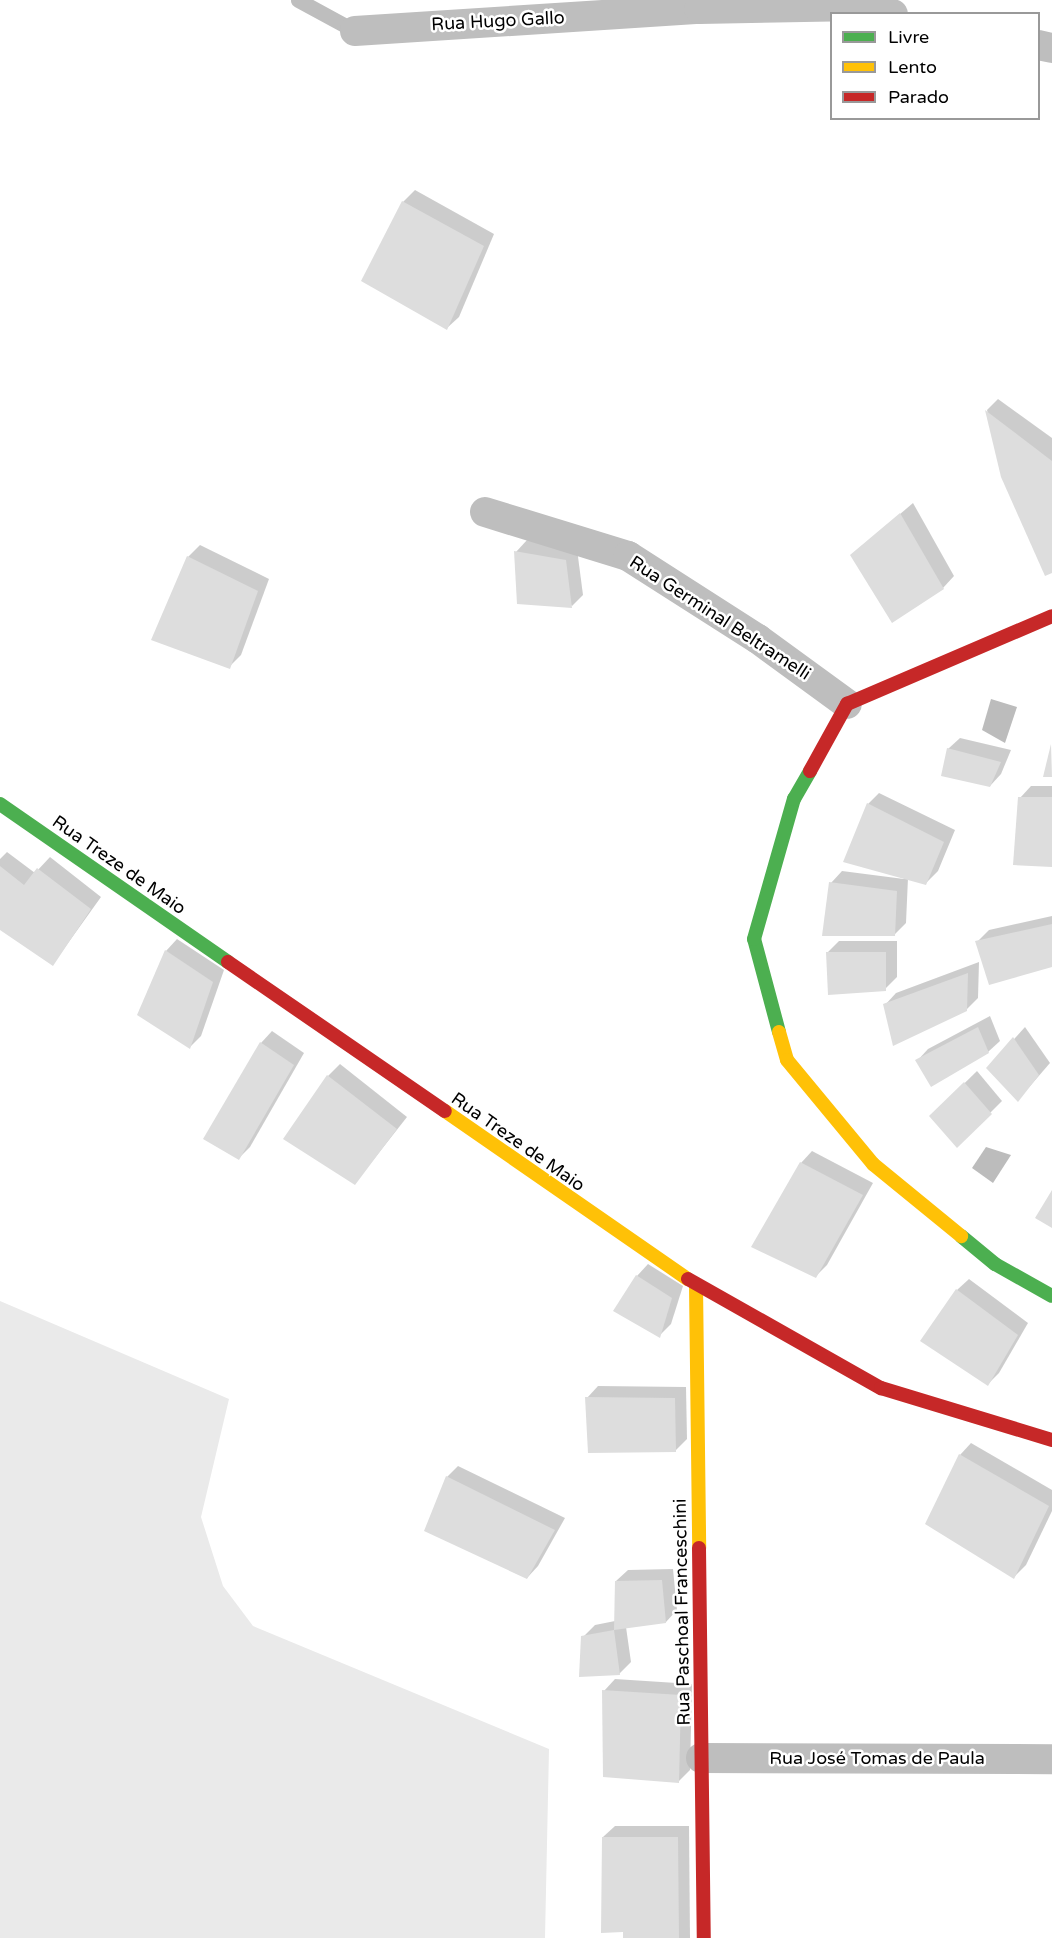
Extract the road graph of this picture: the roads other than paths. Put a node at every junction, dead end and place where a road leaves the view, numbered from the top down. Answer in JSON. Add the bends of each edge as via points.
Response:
{"nodes":[{"id":1,"x":298,"y":0,"type":"edge"},
{"id":2,"x":864,"y":3,"type":"edge"},
{"id":3,"x":888,"y":12,"type":"edge"},
{"id":4,"x":355,"y":31,"type":"joint"},
{"id":5,"x":485,"y":512,"type":"dead end"},
{"id":6,"x":1052,"y":616,"type":"edge"},
{"id":7,"x":847,"y":704,"type":"junction"},
{"id":8,"x":0,"y":804,"type":"edge"},
{"id":9,"x":696,"y":1285,"type":"junction"},
{"id":10,"x":1052,"y":1296,"type":"edge"},
{"id":11,"x":1052,"y":1440,"type":"edge"},
{"id":12,"x":701,"y":1758,"type":"junction"},
{"id":13,"x":1052,"y":1759,"type":"edge"},
{"id":14,"x":704,"y":1938,"type":"edge"}],
"edges":[{"from":1,"to":4,"type":"lane"},
{"from":2,"to":3,"type":"street","name":"Rua Hugo Gallo"},
{"from":2,"to":4,"type":"street","name":"Rua Hugo Gallo","via":[[699,9]]},
{"from":5,"to":7,"type":"street","name":"Rua Germinal Beltramelli","via":[[628,556],[758,639]]},
{"from":6,"to":7,"type":"street"},
{"from":7,"to":10,"type":"street","via":[[794,799],[754,939],[787,1060],[873,1164],[995,1264]]},
{"from":8,"to":9,"type":"street","name":"Rua Treze de Maio"},
{"from":9,"to":11,"type":"street","name":"Rua Treze de Maio","via":[[881,1388]]},
{"from":9,"to":12,"type":"street","name":"Rua Paschoal Franceschini"},
{"from":12,"to":13,"type":"street","name":"Rua José Tomas de Paula"},
{"from":12,"to":14,"type":"street","name":"Rua Paschoal Franceschini"}]}
